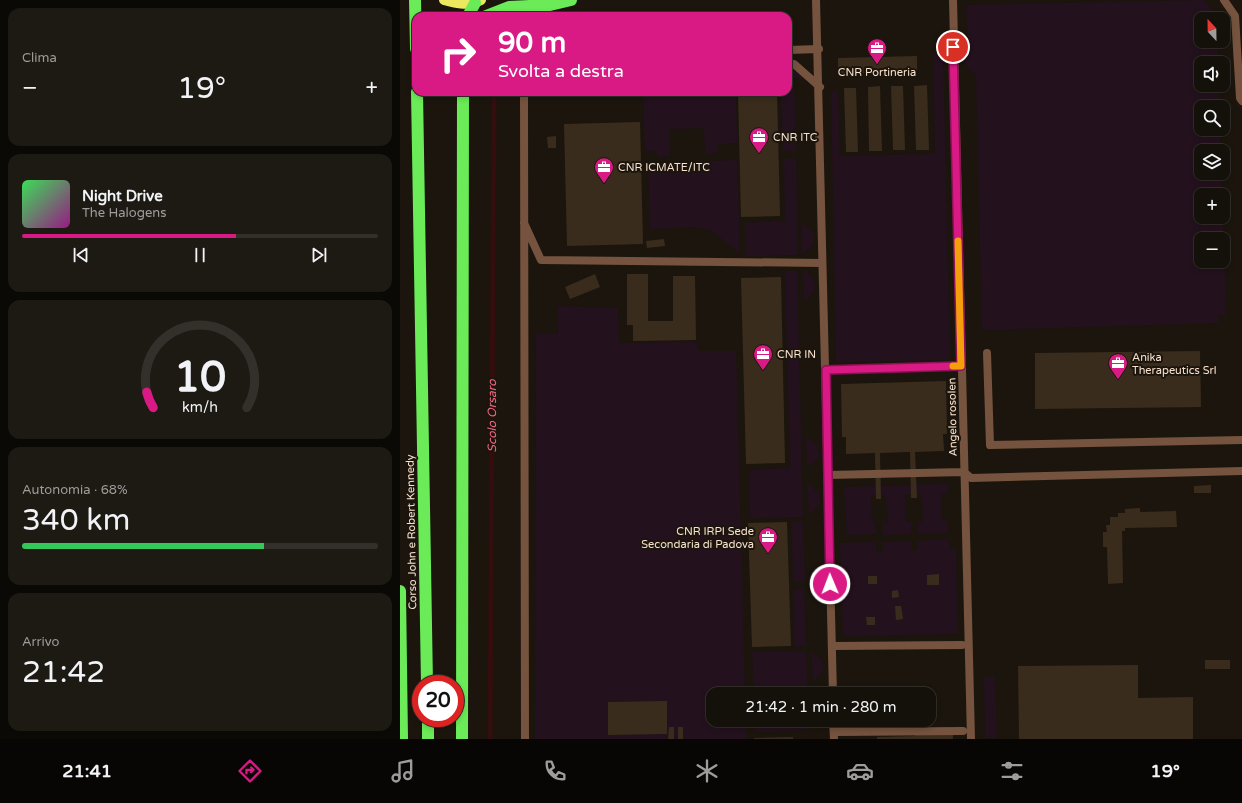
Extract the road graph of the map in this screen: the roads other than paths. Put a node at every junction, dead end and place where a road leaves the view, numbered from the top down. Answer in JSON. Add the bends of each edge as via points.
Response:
{"nodes":[{"id":1,"x":415,"y":0,"type":"edge"},
{"id":2,"x":444,"y":0,"type":"edge"},
{"id":3,"x":571,"y":0,"type":"edge"},
{"id":4,"x":816,"y":0,"type":"edge"},
{"id":5,"x":953,"y":0,"type":"edge"},
{"id":6,"x":1224,"y":0,"type":"edge"},
{"id":7,"x":478,"y":2,"type":"edge"},
{"id":8,"x":416,"y":12,"type":"edge"},
{"id":9,"x":471,"y":12,"type":"edge"},
{"id":10,"x":496,"y":12,"type":"edge"},
{"id":11,"x":819,"y":49,"type":"junction"},
{"id":12,"x":792,"y":50,"type":"edge"},
{"id":13,"x":792,"y":64,"type":"edge"},
{"id":14,"x":820,"y":87,"type":"junction"},
{"id":15,"x":417,"y":96,"type":"edge"},
{"id":16,"x":463,"y":96,"type":"edge"},
{"id":17,"x":524,"y":96,"type":"edge"},
{"id":18,"x":1242,"y":101,"type":"edge"},
{"id":19,"x":523,"y":220,"type":"junction"},
{"id":20,"x":822,"y":263,"type":"junction"},
{"id":21,"x":987,"y":353,"type":"dead end"},
{"id":22,"x":961,"y":366,"type":"junction"},
{"id":23,"x":826,"y":370,"type":"junction"},
{"id":24,"x":1242,"y":440,"type":"edge"},
{"id":25,"x":1242,"y":471,"type":"edge"},
{"id":26,"x":964,"y":472,"type":"junction"},
{"id":27,"x":828,"y":475,"type":"junction"},
{"id":28,"x":400,"y":591,"type":"edge"},
{"id":29,"x":962,"y":645,"type":"dead end"},
{"id":30,"x":832,"y":646,"type":"junction"},
{"id":31,"x":427,"y":675,"type":"edge"},
{"id":32,"x":833,"y":687,"type":"edge"},
{"id":33,"x":428,"y":727,"type":"edge"},
{"id":34,"x":963,"y":731,"type":"dead end"},
{"id":35,"x":834,"y":736,"type":"edge"},
{"id":36,"x":402,"y":739,"type":"edge"},
{"id":37,"x":428,"y":739,"type":"edge"},
{"id":38,"x":462,"y":739,"type":"edge"},
{"id":39,"x":525,"y":739,"type":"edge"},
{"id":40,"x":971,"y":739,"type":"edge"}],
"edges":[{"from":1,"to":8,"type":"highway"},
{"from":2,"to":7,"type":"main road","via":[[462,4]]},
{"from":3,"to":10,"type":"highway","via":[[550,5],[509,7]]},
{"from":4,"to":11,"type":"street"},
{"from":5,"to":22,"type":"street","name":"Angelo rosolen"},
{"from":6,"to":18,"type":"street","via":[[1235,16]]},
{"from":7,"to":9,"type":"highway"},
{"from":11,"to":12,"type":"street"},
{"from":11,"to":14,"type":"street"},
{"from":13,"to":14,"type":"street"},
{"from":14,"to":20,"type":"street"},
{"from":15,"to":31,"type":"highway","name":"Corso John e Robert Kennedy"},
{"from":16,"to":38,"type":"highway"},
{"from":17,"to":19,"type":"street"},
{"from":19,"to":20,"type":"street","via":[[541,260]]},
{"from":19,"to":39,"type":"street"},
{"from":20,"to":23,"type":"street"},
{"from":21,"to":24,"type":"street","via":[[990,445]]},
{"from":22,"to":23,"type":"street"},
{"from":22,"to":26,"type":"street","name":"Angelo rosolen"},
{"from":23,"to":27,"type":"street"},
{"from":25,"to":26,"type":"street","via":[[971,478]]},
{"from":26,"to":27,"type":"street"},
{"from":26,"to":40,"type":"street","name":"Angelo rosolen"},
{"from":27,"to":30,"type":"street"},
{"from":28,"to":36,"type":"highway","name":"Corso John e Robert Kennedy"},
{"from":29,"to":30,"type":"street"},
{"from":30,"to":32,"type":"street"},
{"from":33,"to":37,"type":"highway"},
{"from":34,"to":35,"type":"street"}]}
